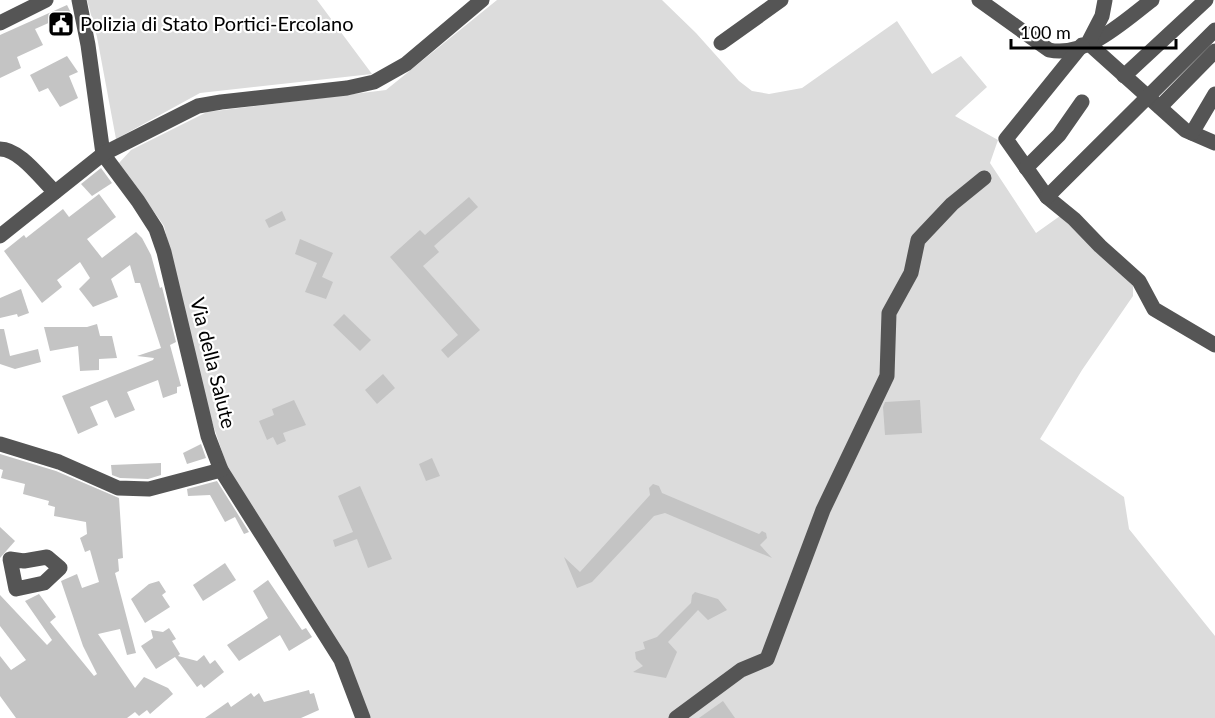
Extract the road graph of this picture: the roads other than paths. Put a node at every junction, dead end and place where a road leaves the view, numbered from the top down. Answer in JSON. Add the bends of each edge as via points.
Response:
{"nodes":[{"id":1,"x":46,"y":0,"type":"edge"},
{"id":2,"x":79,"y":0,"type":"edge"},
{"id":3,"x":482,"y":0,"type":"edge"},
{"id":4,"x":781,"y":0,"type":"edge"},
{"id":5,"x":979,"y":0,"type":"edge"},
{"id":6,"x":1105,"y":0,"type":"edge"},
{"id":7,"x":1152,"y":0,"type":"edge"},
{"id":8,"x":1206,"y":0,"type":"edge"},
{"id":9,"x":0,"y":23,"type":"edge"},
{"id":10,"x":1215,"y":30,"type":"edge"},
{"id":11,"x":721,"y":44,"type":"dead end"},
{"id":12,"x":1084,"y":44,"type":"junction"},
{"id":13,"x":1215,"y":51,"type":"edge"},
{"id":14,"x":1124,"y":76,"type":"junction"},
{"id":15,"x":1215,"y":94,"type":"edge"},
{"id":16,"x":1147,"y":96,"type":"junction"},
{"id":17,"x":1082,"y":102,"type":"dead end"},
{"id":18,"x":1160,"y":107,"type":"junction"},
{"id":19,"x":1192,"y":133,"type":"junction"},
{"id":20,"x":1215,"y":143,"type":"edge"},
{"id":21,"x":0,"y":149,"type":"edge"},
{"id":22,"x":103,"y":154,"type":"junction"},
{"id":23,"x":1026,"y":168,"type":"junction"},
{"id":24,"x":984,"y":178,"type":"dead end"},
{"id":25,"x":55,"y":192,"type":"junction"},
{"id":26,"x":1047,"y":197,"type":"junction"},
{"id":27,"x":0,"y":236,"type":"edge"},
{"id":28,"x":1215,"y":345,"type":"edge"},
{"id":29,"x":0,"y":444,"type":"edge"},
{"id":30,"x":221,"y":470,"type":"junction"},
{"id":31,"x":363,"y":718,"type":"edge"},
{"id":32,"x":676,"y":718,"type":"edge"}],
"edges":[{"from":1,"to":9,"type":"street"},
{"from":2,"to":22,"type":"street","name":"Via della Salute"},
{"from":3,"to":22,"type":"street","via":[[406,64],[374,82],[198,106]]},
{"from":4,"to":11,"type":"street"},
{"from":5,"to":12,"type":"street","via":[[1049,50],[1059,52]]},
{"from":6,"to":12,"type":"street","via":[[1102,16]]},
{"from":7,"to":12,"type":"street","via":[[1108,33]]},
{"from":8,"to":14,"type":"street"},
{"from":10,"to":16,"type":"street"},
{"from":12,"to":14,"type":"street"},
{"from":12,"to":23,"type":"street","via":[[1006,139]]},
{"from":13,"to":18,"type":"street"},
{"from":14,"to":16,"type":"street"},
{"from":15,"to":19,"type":"street"},
{"from":16,"to":18,"type":"street"},
{"from":16,"to":26,"type":"street"},
{"from":17,"to":23,"type":"street","via":[[1059,135]]},
{"from":18,"to":19,"type":"street"},
{"from":19,"to":20,"type":"street"},
{"from":21,"to":25,"type":"street","via":[[7,149],[25,162]]},
{"from":22,"to":25,"type":"street"},
{"from":22,"to":30,"type":"street","name":"Via della Salute","via":[[159,237],[208,436]]},
{"from":23,"to":26,"type":"street"},
{"from":24,"to":32,"type":"street","via":[[918,240],[911,273],[889,313],[887,376],[823,510],[767,659],[741,670]]},
{"from":25,"to":27,"type":"street"},
{"from":26,"to":28,"type":"street","via":[[1139,281],[1154,309]]},
{"from":29,"to":30,"type":"street","via":[[59,462],[118,488],[149,489]]},
{"from":30,"to":31,"type":"street","name":"Via della Salute","via":[[341,660]]}]}
